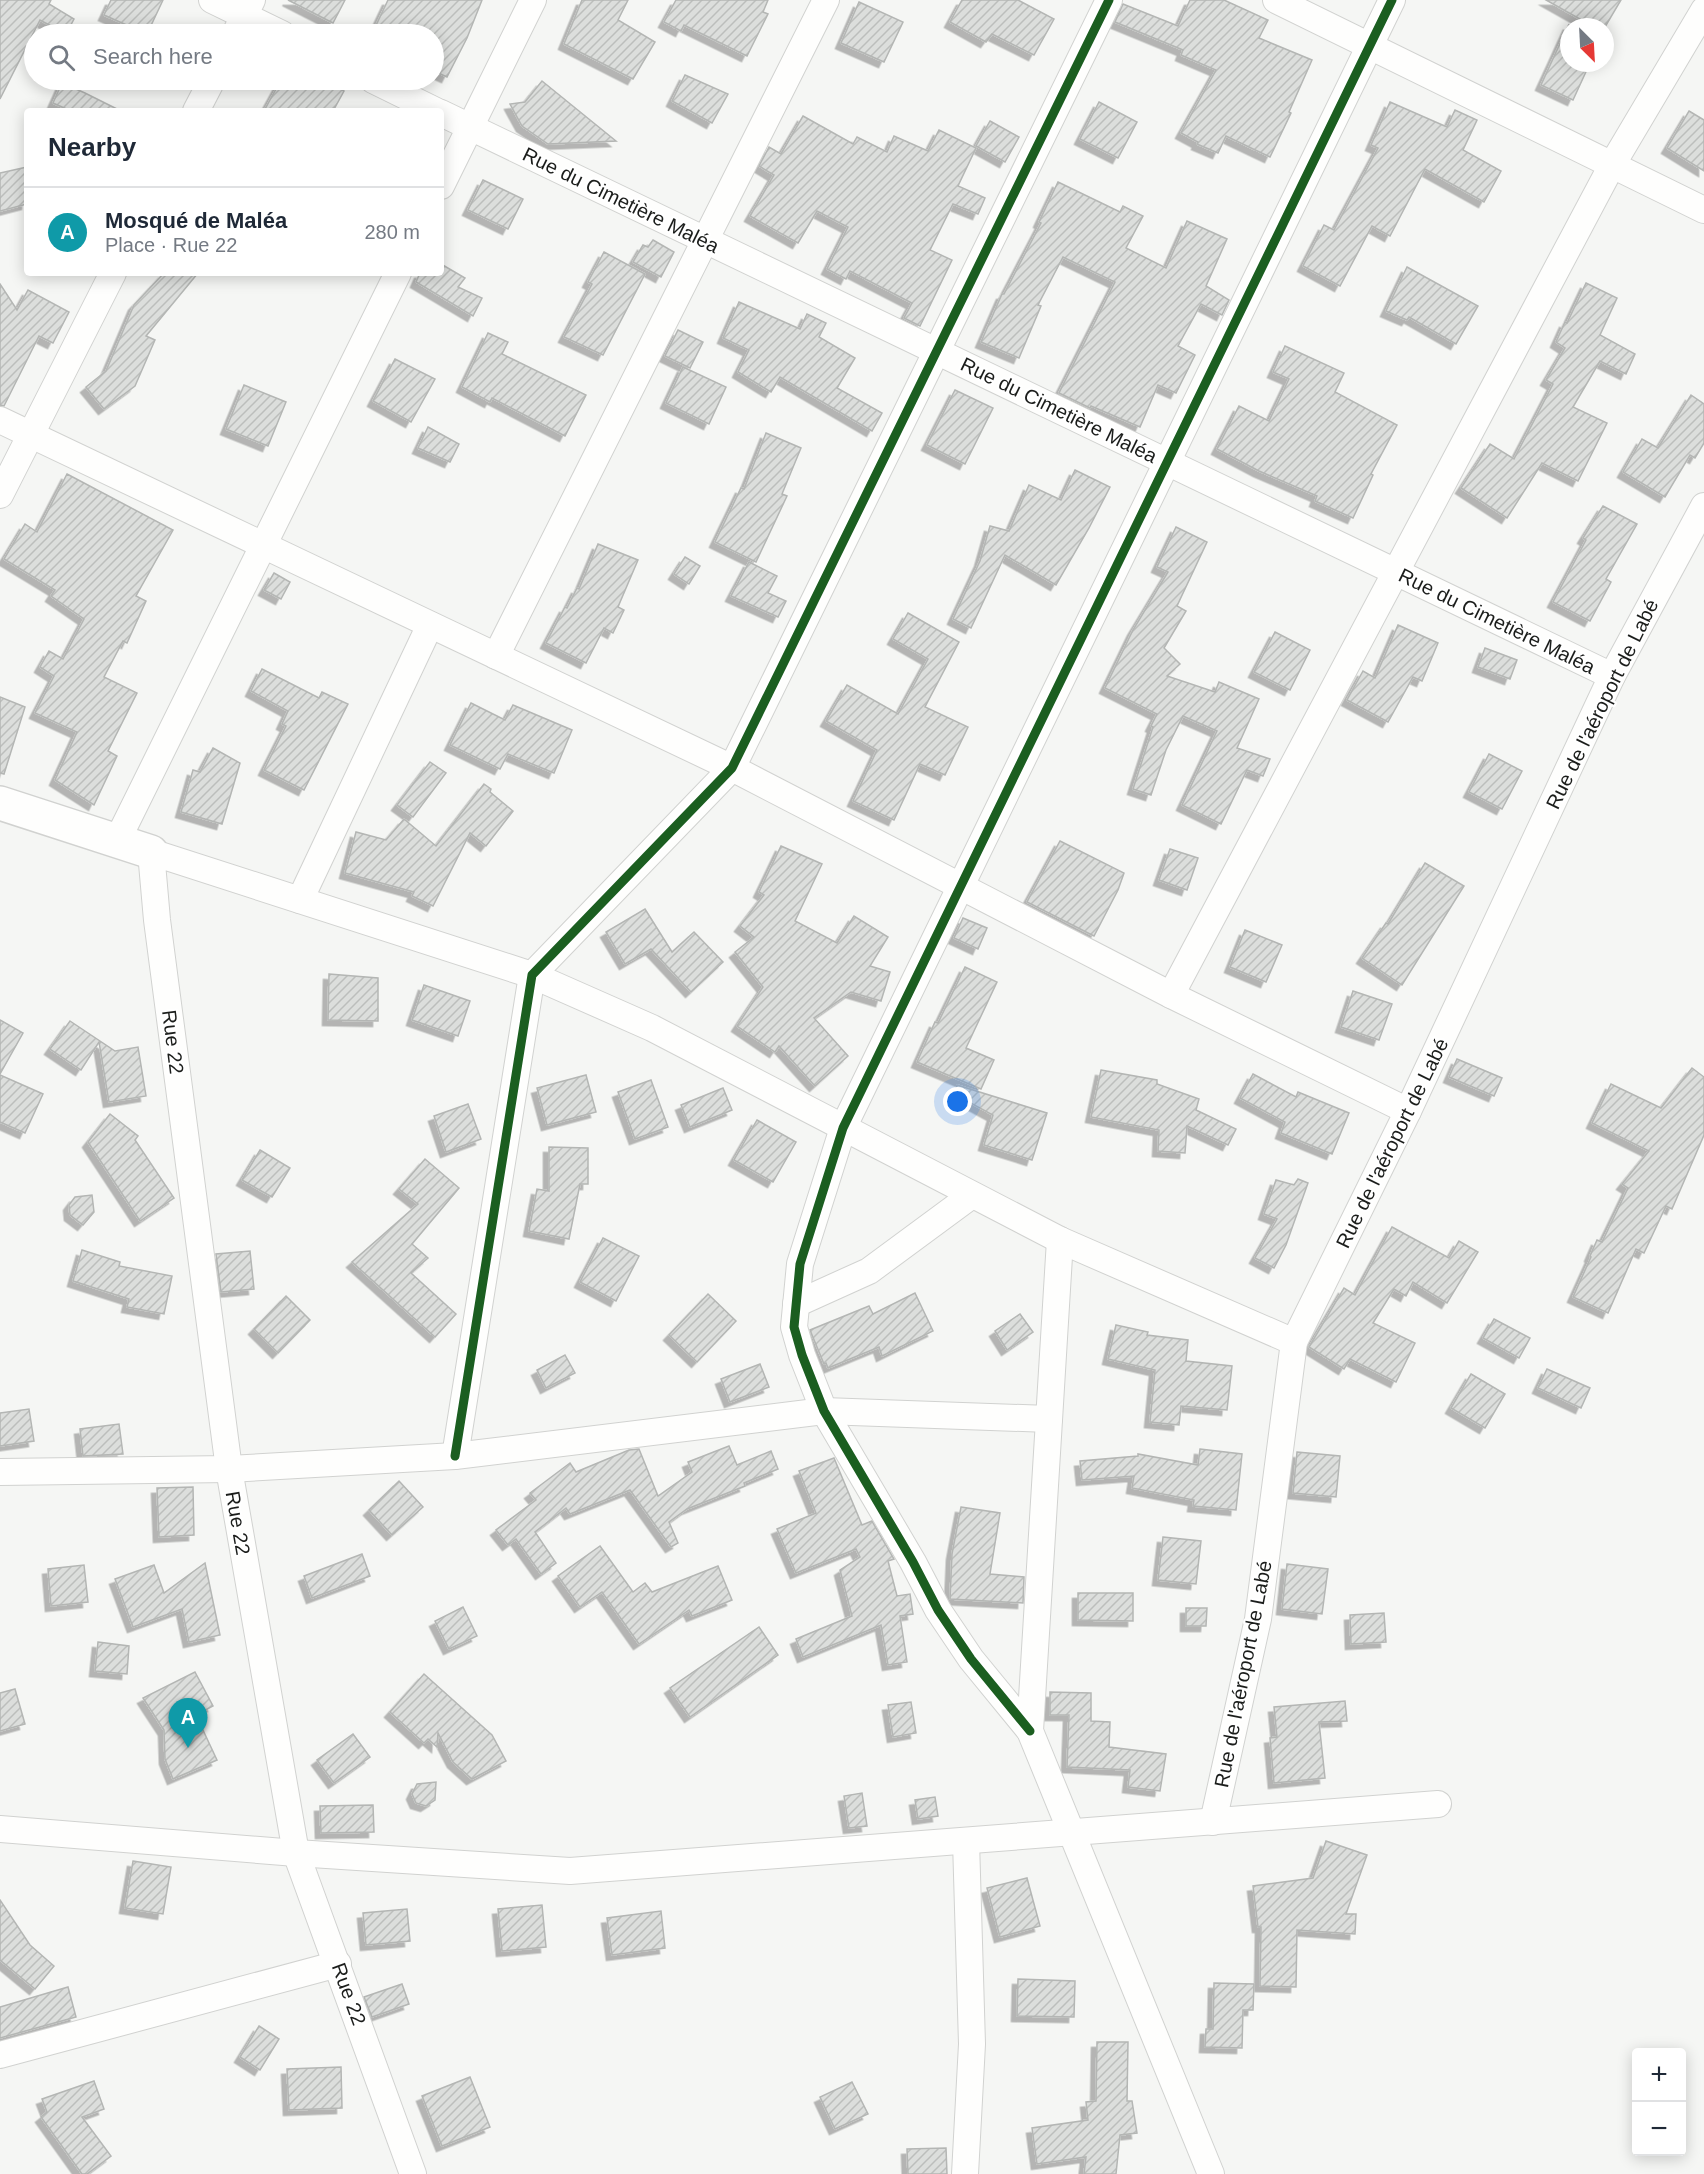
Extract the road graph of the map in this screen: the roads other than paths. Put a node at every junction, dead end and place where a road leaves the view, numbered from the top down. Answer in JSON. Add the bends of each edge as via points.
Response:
{"nodes":[{"id":1,"x":212,"y":0,"type":"edge"},
{"id":2,"x":533,"y":0,"type":"edge"},
{"id":3,"x":826,"y":0,"type":"edge"},
{"id":4,"x":1109,"y":0,"type":"edge"},
{"id":5,"x":1276,"y":0,"type":"edge"},
{"id":6,"x":1392,"y":0,"type":"edge"},
{"id":7,"x":1704,"y":10,"type":"edge"},
{"id":8,"x":244,"y":17,"type":"edge"},
{"id":9,"x":260,"y":24,"type":"edge"},
{"id":10,"x":1370,"y":46,"type":"junction"},
{"id":11,"x":207,"y":90,"type":"edge"},
{"id":12,"x":393,"y":90,"type":"edge"},
{"id":13,"x":198,"y":108,"type":"edge"},
{"id":14,"x":430,"y":108,"type":"edge"},
{"id":15,"x":444,"y":115,"type":"edge"},
{"id":16,"x":470,"y":128,"type":"junction"},
{"id":17,"x":1612,"y":165,"type":"junction"},
{"id":18,"x":444,"y":180,"type":"edge"},
{"id":19,"x":1704,"y":210,"type":"edge"},
{"id":20,"x":705,"y":240,"type":"junction"},
{"id":21,"x":110,"y":276,"type":"edge"},
{"id":22,"x":397,"y":276,"type":"edge"},
{"id":23,"x":936,"y":352,"type":"junction"},
{"id":24,"x":0,"y":420,"type":"edge"},
{"id":25,"x":30,"y":435,"type":"junction"},
{"id":26,"x":1167,"y":462,"type":"junction"},
{"id":27,"x":0,"y":495,"type":"edge"},
{"id":28,"x":1704,"y":506,"type":"edge"},
{"id":29,"x":263,"y":545,"type":"junction"},
{"id":30,"x":1396,"y":572,"type":"junction"},
{"id":31,"x":430,"y":625,"type":"junction"},
{"id":32,"x":496,"y":656,"type":"junction"},
{"id":33,"x":1612,"y":676,"type":"junction"},
{"id":34,"x":732,"y":768,"type":"junction"},
{"id":35,"x":0,"y":803,"type":"edge"},
{"id":36,"x":117,"y":841,"type":"junction"},
{"id":37,"x":151,"y":852,"type":"junction"},
{"id":38,"x":961,"y":886,"type":"junction"},
{"id":39,"x":300,"y":900,"type":"junction"},
{"id":40,"x":532,"y":975,"type":"junction"},
{"id":41,"x":1172,"y":995,"type":"junction"},
{"id":42,"x":1408,"y":1111,"type":"junction"},
{"id":43,"x":843,"y":1128,"type":"junction"},
{"id":44,"x":972,"y":1195,"type":"junction"},
{"id":45,"x":1060,"y":1240,"type":"junction"},
{"id":46,"x":796,"y":1304,"type":"junction"},
{"id":47,"x":1294,"y":1342,"type":"junction"},
{"id":48,"x":824,"y":1411,"type":"junction"},
{"id":49,"x":1049,"y":1419,"type":"junction"},
{"id":50,"x":455,"y":1456,"type":"junction"},
{"id":51,"x":229,"y":1469,"type":"junction"},
{"id":52,"x":0,"y":1472,"type":"edge"},
{"id":53,"x":1030,"y":1731,"type":"junction"},
{"id":54,"x":1438,"y":1804,"type":"dead end"},
{"id":55,"x":1213,"y":1822,"type":"junction"},
{"id":56,"x":0,"y":1829,"type":"edge"},
{"id":57,"x":1072,"y":1833,"type":"junction"},
{"id":58,"x":966,"y":1841,"type":"junction"},
{"id":59,"x":296,"y":1853,"type":"junction"},
{"id":60,"x":338,"y":1964,"type":"junction"},
{"id":61,"x":0,"y":2055,"type":"edge"},
{"id":62,"x":413,"y":2174,"type":"edge"},
{"id":63,"x":965,"y":2174,"type":"edge"},
{"id":64,"x":1211,"y":2174,"type":"edge"}],
"edges":[{"from":1,"to":8,"type":"street"},
{"from":2,"to":16,"type":"street"},
{"from":3,"to":20,"type":"street"},
{"from":4,"to":23,"type":"street"},
{"from":5,"to":10,"type":"street"},
{"from":6,"to":10,"type":"street"},
{"from":7,"to":17,"type":"street"},
{"from":8,"to":9,"type":"street"},
{"from":10,"to":17,"type":"street"},
{"from":10,"to":26,"type":"street"},
{"from":11,"to":13,"type":"street"},
{"from":12,"to":14,"type":"street"},
{"from":15,"to":16,"type":"street","name":"Rue du Cimetière Maléa"},
{"from":16,"to":18,"type":"street"},
{"from":16,"to":20,"type":"street","name":"Rue du Cimetière Maléa"},
{"from":17,"to":19,"type":"street"},
{"from":17,"to":30,"type":"street"},
{"from":20,"to":23,"type":"street","name":"Rue du Cimetière Maléa"},
{"from":20,"to":32,"type":"street"},
{"from":21,"to":25,"type":"street"},
{"from":22,"to":29,"type":"street"},
{"from":23,"to":26,"type":"street","name":"Rue du Cimetière Maléa"},
{"from":23,"to":34,"type":"street"},
{"from":24,"to":25,"type":"street"},
{"from":25,"to":27,"type":"street"},
{"from":25,"to":29,"type":"street"},
{"from":26,"to":30,"type":"street","name":"Rue du Cimetière Maléa"},
{"from":26,"to":38,"type":"street"},
{"from":28,"to":33,"type":"street","name":"Rue de l'aéroport de Labé"},
{"from":29,"to":31,"type":"street"},
{"from":29,"to":36,"type":"street"},
{"from":30,"to":33,"type":"street","name":"Rue du Cimetière Maléa"},
{"from":30,"to":41,"type":"street"},
{"from":31,"to":32,"type":"street"},
{"from":31,"to":39,"type":"street"},
{"from":32,"to":34,"type":"street"},
{"from":33,"to":42,"type":"street","name":"Rue de l'aéroport de Labé"},
{"from":34,"to":38,"type":"street"},
{"from":34,"to":40,"type":"street"},
{"from":35,"to":36,"type":"street"},
{"from":36,"to":37,"type":"street"},
{"from":37,"to":39,"type":"street"},
{"from":37,"to":51,"type":"street","name":"Rue 22"},
{"from":38,"to":41,"type":"street"},
{"from":38,"to":43,"type":"street"},
{"from":39,"to":40,"type":"street"},
{"from":40,"to":43,"type":"street","via":[[652,1028]]},
{"from":40,"to":50,"type":"street"},
{"from":41,"to":42,"type":"street"},
{"from":42,"to":47,"type":"street","name":"Rue de l'aéroport de Labé"},
{"from":43,"to":44,"type":"street"},
{"from":43,"to":46,"type":"street","via":[[800,1264]]},
{"from":44,"to":45,"type":"street"},
{"from":44,"to":46,"type":"street","via":[[869,1271]]},
{"from":45,"to":47,"type":"street"},
{"from":45,"to":49,"type":"street"},
{"from":46,"to":48,"type":"street","via":[[794,1327],[801,1355]]},
{"from":47,"to":55,"type":"street","name":"Rue de l'aéroport de Labé","via":[[1258,1619]]},
{"from":48,"to":49,"type":"street"},
{"from":48,"to":50,"type":"street"},
{"from":48,"to":53,"type":"street","via":[[938,1610],[971,1659]]},
{"from":49,"to":53,"type":"street"},
{"from":50,"to":51,"type":"street"},
{"from":51,"to":52,"type":"street"},
{"from":51,"to":59,"type":"street","name":"Rue 22"},
{"from":53,"to":57,"type":"street"},
{"from":54,"to":55,"type":"street"},
{"from":55,"to":57,"type":"street"},
{"from":56,"to":59,"type":"street"},
{"from":57,"to":58,"type":"street"},
{"from":57,"to":64,"type":"street"},
{"from":58,"to":59,"type":"street","via":[[570,1871]]},
{"from":58,"to":63,"type":"street","via":[[972,2044]]},
{"from":59,"to":60,"type":"street","name":"Rue 22"},
{"from":60,"to":61,"type":"street"},
{"from":60,"to":62,"type":"street","name":"Rue 22"}]}
